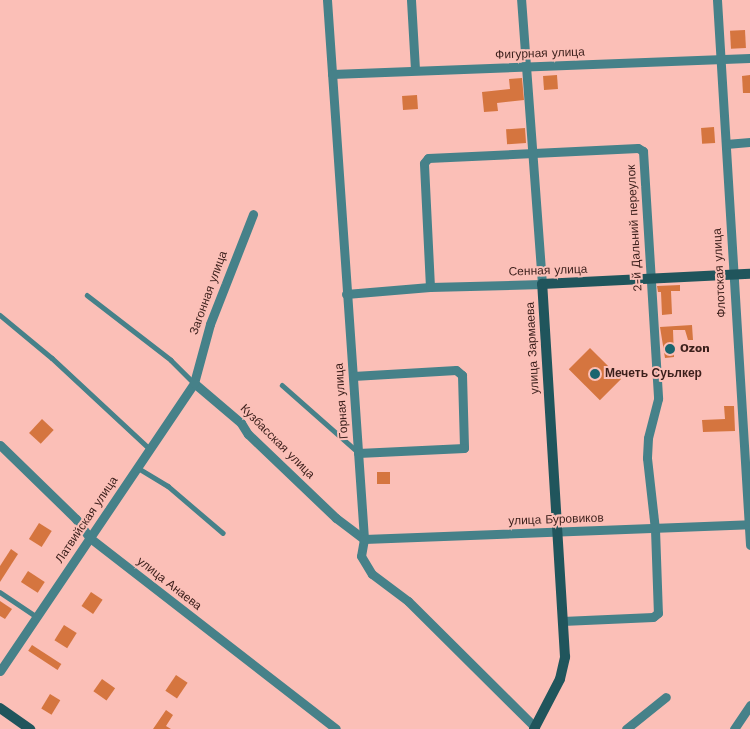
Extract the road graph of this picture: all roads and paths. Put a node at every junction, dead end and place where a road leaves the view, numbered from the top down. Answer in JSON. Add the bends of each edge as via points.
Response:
{"nodes":[{"id":1,"x":327,"y":0,"type":"edge"},
{"id":2,"x":411,"y":0,"type":"edge"},
{"id":3,"x":521,"y":0,"type":"edge"},
{"id":4,"x":717,"y":0,"type":"edge"},
{"id":5,"x":750,"y":58,"type":"edge"},
{"id":6,"x":721,"y":59,"type":"junction"},
{"id":7,"x":527,"y":68,"type":"junction"},
{"id":8,"x":415,"y":70,"type":"junction"},
{"id":9,"x":332,"y":74,"type":"junction"},
{"id":10,"x":750,"y":142,"type":"edge"},
{"id":11,"x":726,"y":144,"type":"junction"},
{"id":12,"x":532,"y":153,"type":"junction"},
{"id":13,"x":253,"y":214,"type":"dead end"},
{"id":14,"x":750,"y":274,"type":"edge"},
{"id":15,"x":732,"y":275,"type":"junction"},
{"id":16,"x":651,"y":279,"type":"junction"},
{"id":17,"x":542,"y":284,"type":"junction"},
{"id":18,"x":430,"y":287,"type":"junction"},
{"id":19,"x":346,"y":294,"type":"junction"},
{"id":20,"x":87,"y":295,"type":"dead end"},
{"id":21,"x":0,"y":316,"type":"edge"},
{"id":22,"x":353,"y":376,"type":"junction"},
{"id":23,"x":194,"y":383,"type":"junction"},
{"id":24,"x":282,"y":385,"type":"dead end"},
{"id":25,"x":747,"y":441,"type":"edge"},
{"id":26,"x":0,"y":445,"type":"edge"},
{"id":27,"x":150,"y":449,"type":"junction"},
{"id":28,"x":358,"y":453,"type":"junction"},
{"id":29,"x":138,"y":468,"type":"junction"},
{"id":30,"x":749,"y":524,"type":"edge"},
{"id":31,"x":655,"y":529,"type":"junction"},
{"id":32,"x":223,"y":533,"type":"dead end"},
{"id":33,"x":556,"y":533,"type":"junction"},
{"id":34,"x":90,"y":538,"type":"junction"},
{"id":35,"x":364,"y":539,"type":"junction"},
{"id":36,"x":750,"y":545,"type":"edge"},
{"id":37,"x":0,"y":592,"type":"edge"},
{"id":38,"x":37,"y":617,"type":"junction"},
{"id":39,"x":562,"y":621,"type":"junction"},
{"id":40,"x":0,"y":671,"type":"edge"},
{"id":41,"x":666,"y":697,"type":"dead end"},
{"id":42,"x":750,"y":705,"type":"edge"},
{"id":43,"x":0,"y":708,"type":"edge"},
{"id":44,"x":534,"y":728,"type":"edge"},
{"id":45,"x":30,"y":729,"type":"edge"},
{"id":46,"x":336,"y":729,"type":"edge"},
{"id":47,"x":626,"y":729,"type":"edge"},
{"id":48,"x":734,"y":729,"type":"edge"}],
"edges":[{"from":1,"to":9,"type":"street","name":"Горная улица"},
{"from":2,"to":8,"type":"street"},
{"from":3,"to":7,"type":"street","name":"улица Зармаева"},
{"from":4,"to":6,"type":"street","name":"Флотская улица"},
{"from":5,"to":6,"type":"street","name":"Фигурная улица"},
{"from":6,"to":7,"type":"street","name":"Фигурная улица"},
{"from":6,"to":11,"type":"street","name":"Флотская улица"},
{"from":7,"to":8,"type":"street","name":"Фигурная улица"},
{"from":7,"to":12,"type":"street","name":"улица Зармаева"},
{"from":8,"to":9,"type":"street","name":"Фигурная улица"},
{"from":9,"to":19,"type":"street","name":"Горная улица"},
{"from":10,"to":11,"type":"street"},
{"from":11,"to":15,"type":"street","name":"Флотская улица"},
{"from":12,"to":16,"type":"street","name":"2-й Дальний переулок","via":[[642,150]]},
{"from":12,"to":17,"type":"street","name":"улица Зармаева"},
{"from":12,"to":18,"type":"street","name":"2-й Дальний переулок","via":[[426,159]]},
{"from":13,"to":23,"type":"street","name":"Загонная улица","via":[[210,324]]},
{"from":14,"to":15,"type":"street","name":"Сенная улица"},
{"from":15,"to":16,"type":"street","name":"Сенная улица"},
{"from":15,"to":25,"type":"street","name":"Флотская улица"},
{"from":16,"to":17,"type":"street","name":"Сенная улица"},
{"from":16,"to":31,"type":"street","name":"2-й Дальний переулок","via":[[658,399],[648,438],[647,458]]},
{"from":17,"to":18,"type":"street","name":"Сенная улица"},
{"from":17,"to":33,"type":"street","name":"улица Зармаева"},
{"from":18,"to":19,"type":"street","name":"Сенная улица"},
{"from":19,"to":22,"type":"street","name":"Горная улица"},
{"from":20,"to":23,"type":"lane","via":[[171,360]]},
{"from":21,"to":27,"type":"lane","via":[[52,358]]},
{"from":22,"to":28,"type":"street","name":"Горная улица"},
{"from":22,"to":28,"type":"street","via":[[456,370],[462,375],[464,448]]},
{"from":23,"to":27,"type":"street","name":"Латвийская улица"},
{"from":23,"to":35,"type":"street","name":"Кузбасская улица","via":[[241,423],[248,434],[336,518]]},
{"from":24,"to":28,"type":"lane"},
{"from":25,"to":30,"type":"street","name":"Флотская улица"},
{"from":26,"to":34,"type":"street","name":"улица Анаева","via":[[76,519]]},
{"from":27,"to":29,"type":"street","name":"Латвийская улица"},
{"from":28,"to":35,"type":"street","name":"Горная улица"},
{"from":29,"to":32,"type":"lane","via":[[168,486]]},
{"from":29,"to":34,"type":"street","name":"Латвийская улица"},
{"from":30,"to":31,"type":"street","name":"улица Буровиков"},
{"from":30,"to":36,"type":"street","name":"Флотская улица"},
{"from":31,"to":33,"type":"street","name":"улица Буровиков"},
{"from":31,"to":39,"type":"street","name":"2-й Дальний переулок","via":[[657,615]]},
{"from":33,"to":35,"type":"street","name":"улица Буровиков"},
{"from":33,"to":39,"type":"street","name":"улица Зармаева"},
{"from":34,"to":38,"type":"street","name":"Латвийская улица"},
{"from":34,"to":46,"type":"street","name":"улица Анаева"},
{"from":35,"to":44,"type":"street","name":"Горная улица","via":[[361,556],[372,574],[408,601]]},
{"from":37,"to":38,"type":"lane"},
{"from":38,"to":40,"type":"street","name":"Латвийская улица"},
{"from":39,"to":44,"type":"street","name":"улица Зармаева","via":[[564,669]]},
{"from":41,"to":47,"type":"street"},
{"from":42,"to":48,"type":"street"},
{"from":43,"to":45,"type":"street"}]}
